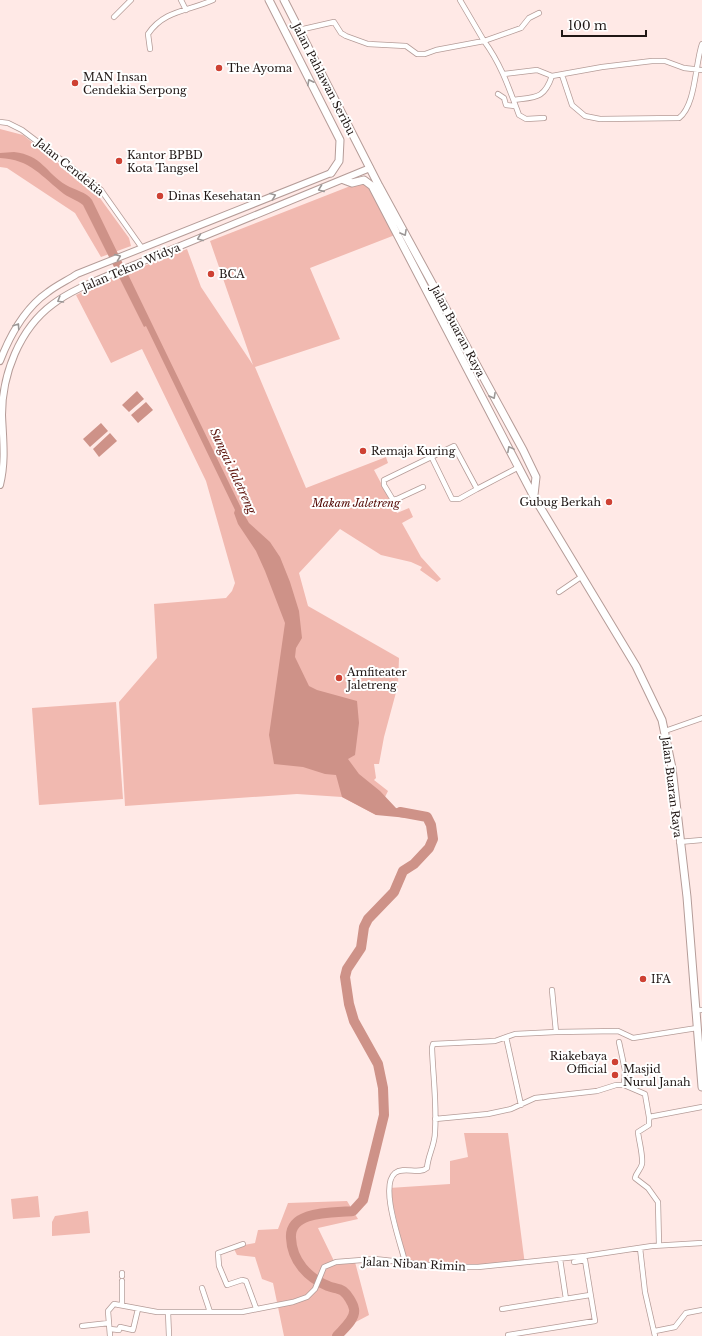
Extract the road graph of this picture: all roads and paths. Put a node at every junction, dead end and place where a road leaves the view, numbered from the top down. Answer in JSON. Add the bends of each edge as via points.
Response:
{"nodes":[{"id":1,"x":131,"y":0,"type":"edge"},
{"id":2,"x":181,"y":0,"type":"edge"},
{"id":3,"x":213,"y":0,"type":"edge"},
{"id":4,"x":269,"y":0,"type":"edge"},
{"id":5,"x":284,"y":0,"type":"edge"},
{"id":6,"x":460,"y":0,"type":"edge"},
{"id":7,"x":186,"y":10,"type":"junction"},
{"id":8,"x":539,"y":13,"type":"dead end"},
{"id":9,"x":114,"y":17,"type":"dead end"},
{"id":10,"x":299,"y":30,"type":"junction"},
{"id":11,"x":484,"y":41,"type":"junction"},
{"id":12,"x":702,"y":44,"type":"edge"},
{"id":13,"x":150,"y":49,"type":"dead end"},
{"id":14,"x":696,"y":70,"type":"junction"},
{"id":15,"x":702,"y":70,"type":"edge"},
{"id":16,"x":504,"y":74,"type":"junction"},
{"id":17,"x":562,"y":75,"type":"junction"},
{"id":18,"x":552,"y":76,"type":"junction"},
{"id":19,"x":498,"y":94,"type":"dead end"},
{"id":20,"x":514,"y":100,"type":"junction"},
{"id":21,"x":515,"y":106,"type":"junction"},
{"id":22,"x":544,"y":118,"type":"dead end"},
{"id":23,"x":0,"y":122,"type":"edge"},
{"id":24,"x":340,"y":140,"type":"joint"},
{"id":25,"x":370,"y":168,"type":"junction"},
{"id":26,"x":331,"y":173,"type":"joint"},
{"id":27,"x":344,"y":180,"type":"junction"},
{"id":28,"x":392,"y":216,"type":"junction"},
{"id":29,"x":142,"y":248,"type":"junction"},
{"id":30,"x":0,"y":360,"type":"edge"},
{"id":31,"x":432,"y":458,"type":"junction"},
{"id":32,"x":519,"y":467,"type":"junction"},
{"id":33,"x":0,"y":485,"type":"edge"},
{"id":34,"x":423,"y":487,"type":"dead end"},
{"id":35,"x":476,"y":490,"type":"junction"},
{"id":36,"x":534,"y":497,"type":"junction"},
{"id":37,"x":581,"y":577,"type":"junction"},
{"id":38,"x":559,"y":592,"type":"dead end"},
{"id":39,"x":702,"y":718,"type":"edge"},
{"id":40,"x":665,"y":731,"type":"junction"},
{"id":41,"x":702,"y":840,"type":"edge"},
{"id":42,"x":679,"y":842,"type":"junction"},
{"id":43,"x":552,"y":990,"type":"dead end"},
{"id":44,"x":699,"y":1010,"type":"edge"},
{"id":45,"x":697,"y":1028,"type":"junction"},
{"id":46,"x":556,"y":1032,"type":"junction"},
{"id":47,"x":506,"y":1037,"type":"junction"},
{"id":48,"x":619,"y":1042,"type":"dead end"},
{"id":49,"x":624,"y":1085,"type":"junction"},
{"id":50,"x":702,"y":1087,"type":"edge"},
{"id":51,"x":521,"y":1105,"type":"junction"},
{"id":52,"x":702,"y":1107,"type":"edge"},
{"id":53,"x":649,"y":1117,"type":"junction"},
{"id":54,"x":435,"y":1119,"type":"junction"},
{"id":55,"x":702,"y":1243,"type":"edge"},
{"id":56,"x":243,"y":1244,"type":"dead end"},
{"id":57,"x":659,"y":1245,"type":"junction"},
{"id":58,"x":640,"y":1248,"type":"junction"},
{"id":59,"x":560,"y":1259,"type":"junction"},
{"id":60,"x":405,"y":1262,"type":"junction"},
{"id":61,"x":574,"y":1262,"type":"dead end"},
{"id":62,"x":122,"y":1277,"type":"dead end"},
{"id":63,"x":202,"y":1288,"type":"dead end"},
{"id":64,"x":590,"y":1295,"type":"junction"},
{"id":65,"x":566,"y":1299,"type":"junction"},
{"id":66,"x":122,"y":1304,"type":"junction"},
{"id":67,"x":256,"y":1308,"type":"junction"},
{"id":68,"x":138,"y":1309,"type":"junction"},
{"id":69,"x":502,"y":1309,"type":"dead end"},
{"id":70,"x":702,"y":1310,"type":"edge"},
{"id":71,"x":168,"y":1312,"type":"junction"},
{"id":72,"x":210,"y":1312,"type":"junction"},
{"id":73,"x":109,"y":1323,"type":"junction"},
{"id":74,"x":82,"y":1326,"type":"dead end"},
{"id":75,"x":110,"y":1329,"type":"junction"},
{"id":76,"x":655,"y":1333,"type":"edge"},
{"id":77,"x":508,"y":1335,"type":"edge"},
{"id":78,"x":110,"y":1336,"type":"edge"},
{"id":79,"x":169,"y":1336,"type":"edge"}],
"edges":[{"from":1,"to":9,"type":"street"},
{"from":2,"to":7,"type":"street"},
{"from":3,"to":7,"type":"street"},
{"from":24,"to":4,"type":"main road","name":"Jalan Pahlawan Seribu","one_way":true},
{"from":5,"to":10,"type":"main road","name":"Jalan Pahlawan Seribu"},
{"from":6,"to":11,"type":"street"},
{"from":7,"to":13,"type":"street","via":[[169,14],[150,31],[147,38]]},
{"from":8,"to":11,"type":"street","via":[[528,18],[521,28]]},
{"from":10,"to":11,"type":"street","via":[[334,22],[346,36],[368,44],[406,46],[417,54],[428,54],[436,50]]},
{"from":10,"to":25,"type":"main road","name":"Jalan Pahlawan Seribu"},
{"from":11,"to":16,"type":"street"},
{"from":12,"to":14,"type":"street"},
{"from":14,"to":15,"type":"street"},
{"from":14,"to":17,"type":"street","via":[[665,61],[652,61]]},
{"from":14,"to":17,"type":"street","via":[[684,114],[679,118],[600,119],[585,116],[572,105]]},
{"from":16,"to":18,"type":"street","via":[[537,70]]},
{"from":16,"to":20,"type":"street"},
{"from":17,"to":18,"type":"street"},
{"from":18,"to":20,"type":"street","via":[[544,94]]},
{"from":19,"to":21,"type":"street","via":[[504,98],[506,105]]},
{"from":20,"to":21,"type":"street"},
{"from":21,"to":22,"type":"street","via":[[518,115],[523,118]]},
{"from":23,"to":29,"type":"street","name":"Jalan Cendekia","via":[[22,130],[101,190]]},
{"from":24,"to":26,"type":"main road","name":"Jalan Tekno Widya","via":[[339,161]]},
{"from":25,"to":27,"type":"main road","name":"Jalan Tekno Widya"},
{"from":25,"to":28,"type":"main road","name":"Jalan Buaran Raya"},
{"from":29,"to":26,"type":"main road","name":"Jalan Tekno Widya","one_way":true},
{"from":27,"to":28,"type":"main road","name":"Jalan Buaran Raya","via":[[352,183],[364,180],[372,186]]},
{"from":27,"to":33,"type":"main road","name":"Jalan Tekno Widya","one_way":true,"via":[[106,276],[52,305],[35,321],[19,345],[3,391],[5,446]]},
{"from":32,"to":28,"type":"main road","name":"Jalan Buaran Raya","one_way":true},
{"from":28,"to":36,"type":"main road","name":"Jalan Buaran Raya","one_way":true,"via":[[523,450],[536,477]]},
{"from":30,"to":29,"type":"main road","name":"Jalan Tekno Widya","one_way":true,"via":[[8,339],[27,312],[47,292],[78,274]]},
{"from":31,"to":34,"type":"street","via":[[384,480],[384,485],[393,500]]},
{"from":31,"to":35,"type":"street","via":[[452,499],[459,499]]},
{"from":31,"to":35,"type":"street","via":[[455,447]]},
{"from":32,"to":35,"type":"street"},
{"from":32,"to":36,"type":"main road","name":"Jalan Buaran Raya"},
{"from":36,"to":37,"type":"main road","name":"Jalan Buaran Raya"},
{"from":37,"to":38,"type":"street"},
{"from":37,"to":40,"type":"main road","name":"Jalan Buaran Raya","via":[[639,672],[655,703]]},
{"from":39,"to":40,"type":"street"},
{"from":40,"to":42,"type":"main road","name":"Jalan Buaran Raya","via":[[672,768]]},
{"from":41,"to":42,"type":"street"},
{"from":42,"to":44,"type":"main road","name":"Jalan Buaran Raya"},
{"from":43,"to":46,"type":"street"},
{"from":44,"to":45,"type":"main road","name":"Jalan Buaran Raya"},
{"from":45,"to":46,"type":"street","via":[[633,1038],[618,1030]]},
{"from":45,"to":50,"type":"main road","name":"Jalan Buaran Raya"},
{"from":46,"to":47,"type":"street","via":[[515,1034]]},
{"from":47,"to":51,"type":"street"},
{"from":47,"to":54,"type":"street","via":[[495,1041],[433,1044]]},
{"from":48,"to":49,"type":"street","via":[[625,1070]]},
{"from":49,"to":51,"type":"street","via":[[597,1091],[535,1098]]},
{"from":49,"to":53,"type":"street","via":[[645,1094]]},
{"from":51,"to":54,"type":"street","via":[[488,1114]]},
{"from":52,"to":53,"type":"street"},
{"from":53,"to":57,"type":"street","via":[[649,1125],[638,1132],[642,1166],[635,1178],[648,1188],[658,1202]]},
{"from":54,"to":60,"type":"street","via":[[435,1132],[427,1168],[396,1172],[391,1178],[389,1202]]},
{"from":55,"to":57,"type":"street","name":"Jalan Niban Rimin"},
{"from":56,"to":67,"type":"street","via":[[218,1252],[218,1261],[227,1285],[246,1281]]},
{"from":57,"to":58,"type":"street","name":"Jalan Niban Rimin"},
{"from":58,"to":59,"type":"street","name":"Jalan Niban Rimin"},
{"from":58,"to":76,"type":"street","via":[[644,1292]]},
{"from":59,"to":60,"type":"street","name":"Jalan Niban Rimin","via":[[478,1267],[446,1267]]},
{"from":59,"to":65,"type":"street"},
{"from":60,"to":67,"type":"street","name":"Jalan Niban Rimin","via":[[375,1259],[336,1262],[324,1267],[315,1289],[309,1295],[298,1300]]},
{"from":61,"to":64,"type":"street","via":[[585,1260]]},
{"from":62,"to":66,"type":"street"},
{"from":63,"to":72,"type":"street"},
{"from":64,"to":65,"type":"street"},
{"from":64,"to":77,"type":"street","via":[[594,1321]]},
{"from":65,"to":69,"type":"street"},
{"from":66,"to":68,"type":"street","name":"Jalan Niban Rimin"},
{"from":66,"to":73,"type":"street","via":[[111,1306],[108,1311]]},
{"from":67,"to":72,"type":"street","name":"Jalan Niban Rimin","via":[[239,1312]]},
{"from":68,"to":71,"type":"street","name":"Jalan Niban Rimin"},
{"from":68,"to":75,"type":"street","via":[[133,1330],[120,1327],[119,1330]]},
{"from":70,"to":76,"type":"street","via":[[688,1312],[675,1326]]},
{"from":71,"to":72,"type":"street","name":"Jalan Niban Rimin"},
{"from":71,"to":79,"type":"street"},
{"from":73,"to":74,"type":"street"},
{"from":73,"to":75,"type":"street"},
{"from":75,"to":78,"type":"street"}]}
